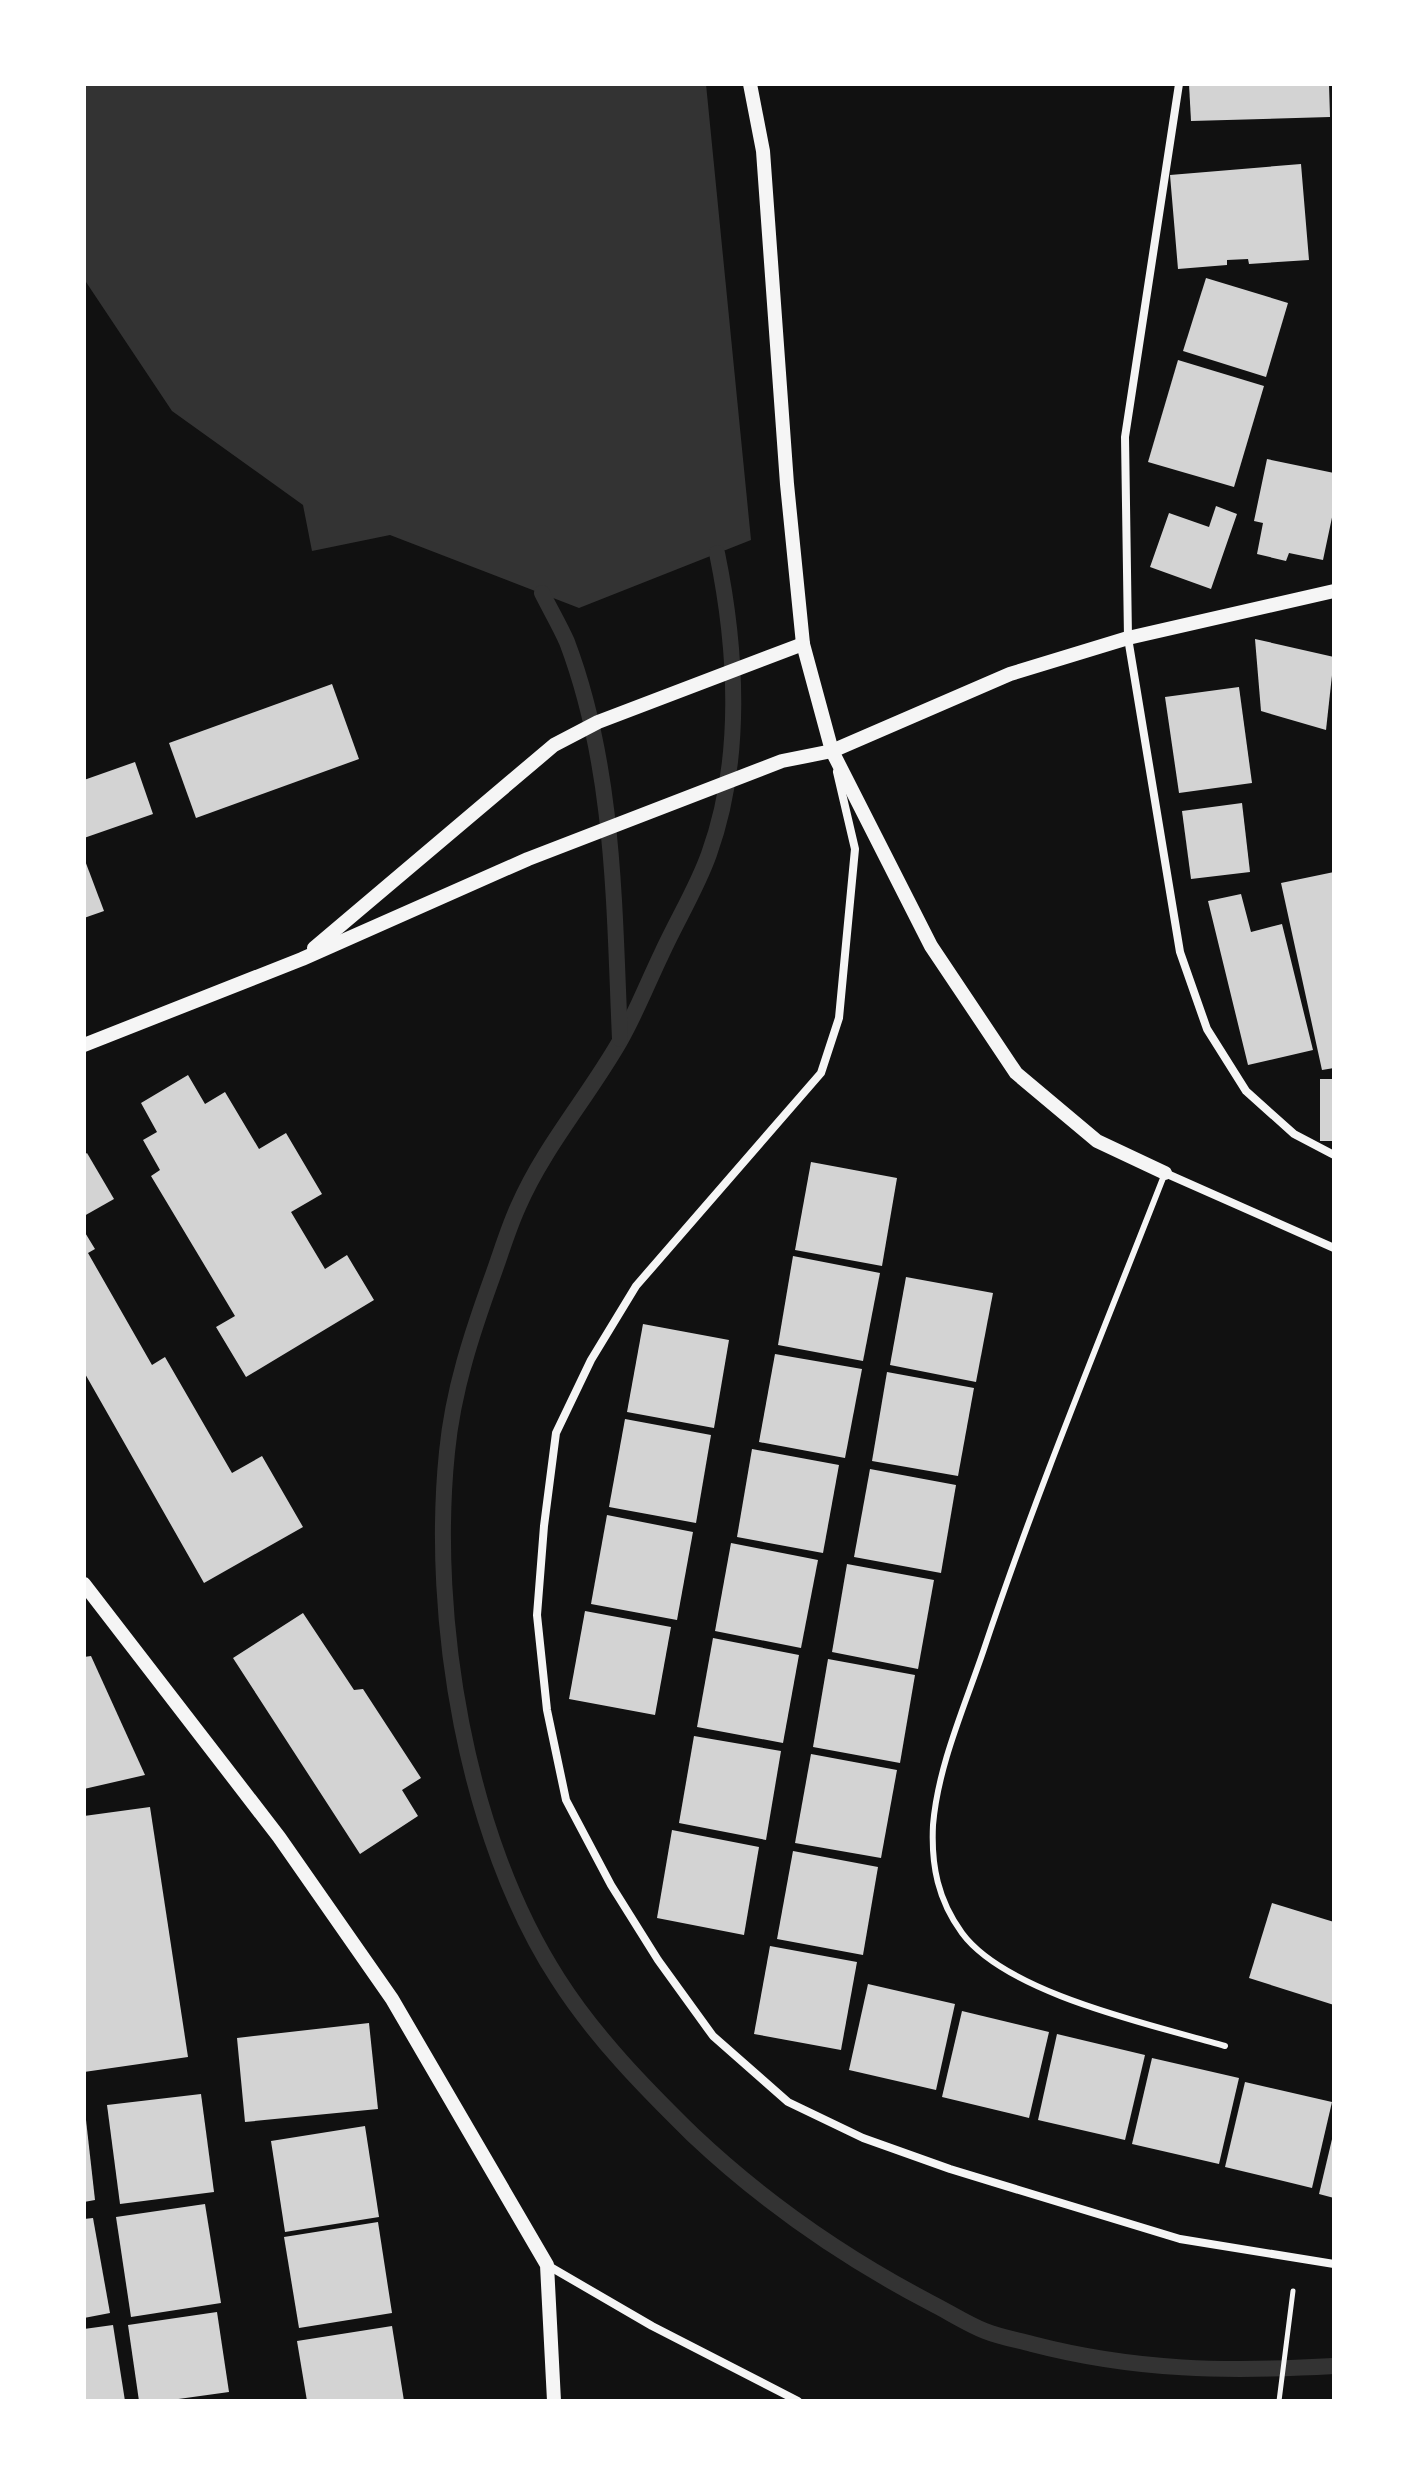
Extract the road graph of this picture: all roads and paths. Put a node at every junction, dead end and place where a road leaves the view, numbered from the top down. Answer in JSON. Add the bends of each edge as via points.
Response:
{"nodes":[{"id":1,"x":750,"y":84,"type":"edge"},
{"id":2,"x":1179,"y":84,"type":"edge"},
{"id":3,"x":1334,"y":591,"type":"edge"},
{"id":4,"x":1128,"y":638,"type":"junction"},
{"id":5,"x":803,"y":644,"type":"junction"},
{"id":6,"x":832,"y":751,"type":"junction"},
{"id":7,"x":302,"y":959,"type":"junction"},
{"id":8,"x":84,"y":1045,"type":"edge"},
{"id":9,"x":1334,"y":1155,"type":"edge"},
{"id":10,"x":1165,"y":1173,"type":"junction"},
{"id":11,"x":1334,"y":1248,"type":"edge"},
{"id":12,"x":84,"y":1584,"type":"edge"},
{"id":13,"x":1225,"y":2046,"type":"dead end"},
{"id":14,"x":1297,"y":2258,"type":"junction"},
{"id":15,"x":1334,"y":2264,"type":"edge"},
{"id":16,"x":547,"y":2265,"type":"junction"},
{"id":17,"x":554,"y":2401,"type":"edge"},
{"id":18,"x":798,"y":2401,"type":"edge"},
{"id":19,"x":1279,"y":2401,"type":"edge"}],
"edges":[{"from":1,"to":5,"type":"street","via":[[763,151]]},
{"from":2,"to":4,"type":"street","via":[[1125,437]]},
{"from":3,"to":4,"type":"street"},
{"from":4,"to":6,"type":"street","via":[[1010,674]]},
{"from":4,"to":9,"type":"street","via":[[1180,952],[1207,1029],[1246,1091],[1294,1134]]},
{"from":5,"to":6,"type":"street"},
{"from":5,"to":7,"type":"street","via":[[598,722],[554,745]]},
{"from":6,"to":7,"type":"street","via":[[782,761],[528,859]]},
{"from":6,"to":10,"type":"street","via":[[931,946],[1016,1073],[1097,1141]]},
{"from":6,"to":14,"type":"street","via":[[855,849],[839,1018],[821,1073],[636,1286],[591,1360],[556,1433],[537,1615],[547,1710],[566,1800],[611,1885],[713,2036],[788,2102],[863,2138],[950,2169],[1180,2239]]},
{"from":7,"to":8,"type":"street"},
{"from":10,"to":11,"type":"street"},
{"from":10,"to":13,"type":"lane","via":[[1008,1576],[940,1781],[933,1867],[941,1898],[963,1935],[985,1956],[1072,2002]]},
{"from":12,"to":16,"type":"street","via":[[279,1837],[392,1999]]},
{"from":14,"to":15,"type":"street"},
{"from":14,"to":19,"type":"path"},
{"from":16,"to":17,"type":"street"},
{"from":16,"to":18,"type":"street"}]}
